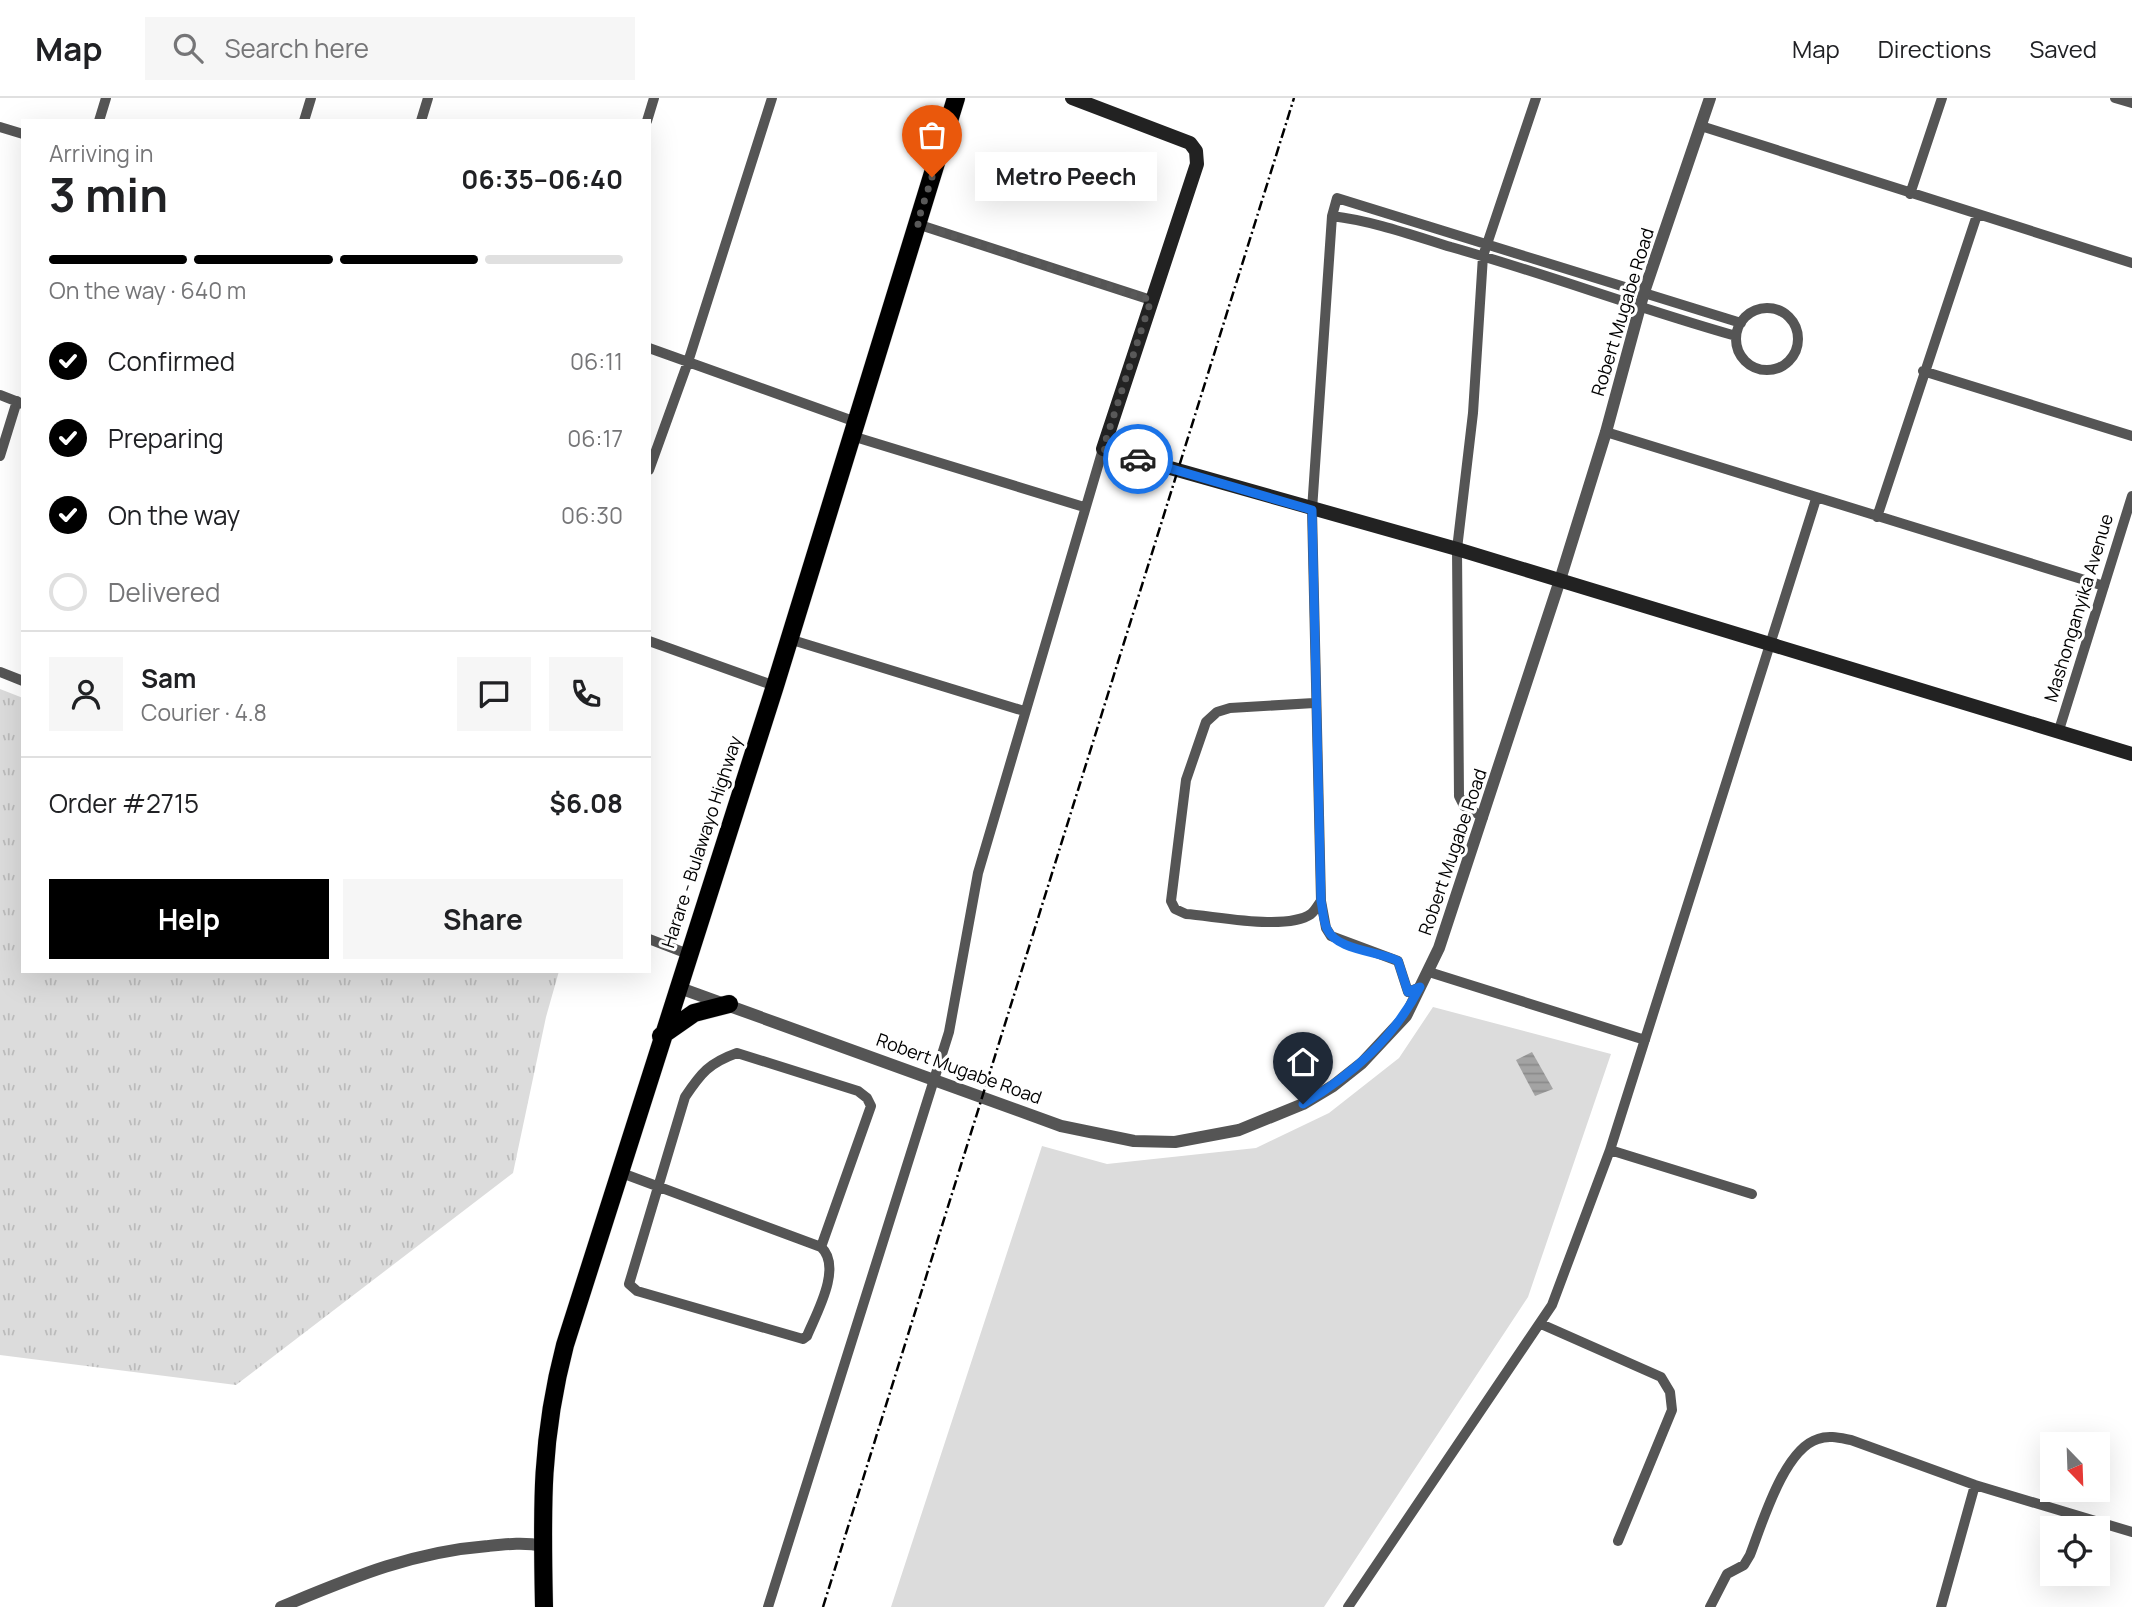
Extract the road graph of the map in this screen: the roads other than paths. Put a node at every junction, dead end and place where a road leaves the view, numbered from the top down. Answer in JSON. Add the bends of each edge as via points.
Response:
{"nodes":[{"id":1,"x":106,"y":98,"type":"edge"},
{"id":2,"x":311,"y":98,"type":"edge"},
{"id":3,"x":428,"y":98,"type":"edge"},
{"id":4,"x":654,"y":98,"type":"edge"},
{"id":5,"x":772,"y":98,"type":"edge"},
{"id":6,"x":956,"y":98,"type":"edge"},
{"id":7,"x":1072,"y":98,"type":"edge"},
{"id":8,"x":1536,"y":98,"type":"edge"},
{"id":9,"x":1710,"y":98,"type":"edge"},
{"id":10,"x":1942,"y":98,"type":"edge"},
{"id":11,"x":2115,"y":98,"type":"edge"},
{"id":12,"x":2132,"y":103,"type":"edge"},
{"id":13,"x":100,"y":119,"type":"edge"},
{"id":14,"x":305,"y":119,"type":"edge"},
{"id":15,"x":422,"y":119,"type":"edge"},
{"id":16,"x":648,"y":119,"type":"edge"},
{"id":17,"x":1701,"y":126,"type":"junction"},
{"id":18,"x":0,"y":127,"type":"edge"},
{"id":19,"x":21,"y":133,"type":"edge"},
{"id":20,"x":1910,"y":194,"type":"junction"},
{"id":21,"x":1977,"y":215,"type":"junction"},
{"id":22,"x":1332,"y":216,"type":"junction"},
{"id":23,"x":917,"y":224,"type":"junction"},
{"id":24,"x":1487,"y":244,"type":"junction"},
{"id":25,"x":1483,"y":256,"type":"junction"},
{"id":26,"x":2132,"y":263,"type":"edge"},
{"id":27,"x":1644,"y":292,"type":"junction"},
{"id":28,"x":1151,"y":300,"type":"junction"},
{"id":29,"x":1639,"y":309,"type":"junction"},
{"id":30,"x":1741,"y":323,"type":"junction"},
{"id":31,"x":1736,"y":336,"type":"junction"},
{"id":32,"x":651,"y":349,"type":"edge"},
{"id":33,"x":688,"y":362,"type":"junction"},
{"id":34,"x":1923,"y":371,"type":"junction"},
{"id":35,"x":0,"y":395,"type":"edge"},
{"id":36,"x":20,"y":403,"type":"edge"},
{"id":37,"x":854,"y":429,"type":"junction"},
{"id":38,"x":1606,"y":432,"type":"junction"},
{"id":39,"x":2132,"y":436,"type":"edge"},
{"id":40,"x":1103,"y":449,"type":"junction"},
{"id":41,"x":0,"y":456,"type":"edge"},
{"id":42,"x":651,"y":464,"type":"edge"},
{"id":43,"x":2132,"y":496,"type":"edge"},
{"id":44,"x":1816,"y":499,"type":"junction"},
{"id":45,"x":1084,"y":507,"type":"junction"},
{"id":46,"x":1312,"y":510,"type":"junction"},
{"id":47,"x":1877,"y":517,"type":"junction"},
{"id":48,"x":1457,"y":549,"type":"junction"},
{"id":49,"x":1560,"y":580,"type":"junction"},
{"id":50,"x":2104,"y":586,"type":"junction"},
{"id":51,"x":789,"y":639,"type":"junction"},
{"id":52,"x":651,"y":642,"type":"edge"},
{"id":53,"x":1771,"y":645,"type":"junction"},
{"id":54,"x":0,"y":672,"type":"edge"},
{"id":55,"x":21,"y":680,"type":"edge"},
{"id":56,"x":775,"y":686,"type":"junction"},
{"id":57,"x":1314,"y":704,"type":"junction"},
{"id":58,"x":1024,"y":711,"type":"junction"},
{"id":59,"x":2059,"y":730,"type":"junction"},
{"id":60,"x":2132,"y":754,"type":"edge"},
{"id":61,"x":1483,"y":817,"type":"junction"},
{"id":62,"x":1321,"y":901,"type":"junction"},
{"id":63,"x":651,"y":940,"type":"edge"},
{"id":64,"x":688,"y":954,"type":"junction"},
{"id":65,"x":1429,"y":972,"type":"junction"},
{"id":66,"x":677,"y":987,"type":"junction"},
{"id":67,"x":1420,"y":987,"type":"junction"},
{"id":68,"x":729,"y":1004,"type":"junction"},
{"id":69,"x":661,"y":1036,"type":"junction"},
{"id":70,"x":1645,"y":1040,"type":"junction"},
{"id":71,"x":932,"y":1078,"type":"junction"},
{"id":72,"x":1610,"y":1150,"type":"junction"},
{"id":73,"x":619,"y":1172,"type":"junction"},
{"id":74,"x":657,"y":1185,"type":"junction"},
{"id":75,"x":1752,"y":1194,"type":"dead end"},
{"id":76,"x":821,"y":1248,"type":"junction"},
{"id":77,"x":1541,"y":1324,"type":"junction"},
{"id":78,"x":1975,"y":1485,"type":"junction"},
{"id":79,"x":2132,"y":1532,"type":"edge"},
{"id":80,"x":1618,"y":1541,"type":"dead end"},
{"id":81,"x":543,"y":1546,"type":"junction"},
{"id":82,"x":281,"y":1607,"type":"edge"},
{"id":83,"x":544,"y":1607,"type":"edge"},
{"id":84,"x":768,"y":1607,"type":"edge"},
{"id":85,"x":1348,"y":1607,"type":"edge"},
{"id":86,"x":1710,"y":1607,"type":"edge"},
{"id":87,"x":1941,"y":1607,"type":"edge"}],
"edges":[{"from":1,"to":13,"type":"street"},
{"from":2,"to":14,"type":"street"},
{"from":3,"to":15,"type":"street"},
{"from":4,"to":16,"type":"street"},
{"from":5,"to":33,"type":"street"},
{"from":6,"to":23,"type":"highway","name":"Harare - Bulawayo Highway"},
{"from":7,"to":28,"type":"main road","via":[[1190,143],[1196,151],[1197,164]]},
{"from":8,"to":24,"type":"street"},
{"from":9,"to":17,"type":"street","name":"Robert Mugabe Road"},
{"from":10,"to":20,"type":"street"},
{"from":11,"to":12,"type":"street"},
{"from":17,"to":20,"type":"street"},
{"from":17,"to":27,"type":"street","name":"Robert Mugabe Road"},
{"from":18,"to":19,"type":"street"},
{"from":20,"to":21,"type":"street"},
{"from":21,"to":26,"type":"street"},
{"from":21,"to":34,"type":"street"},
{"from":22,"to":24,"type":"street","via":[[1337,198]]},
{"from":22,"to":25,"type":"street","via":[[1357,219]]},
{"from":22,"to":46,"type":"street"},
{"from":23,"to":28,"type":"street"},
{"from":23,"to":37,"type":"highway","name":"Harare - Bulawayo Highway"},
{"from":24,"to":25,"type":"street"},
{"from":24,"to":27,"type":"street"},
{"from":25,"to":29,"type":"street"},
{"from":25,"to":48,"type":"street","via":[[1474,413]]},
{"from":27,"to":29,"type":"street","name":"Robert Mugabe Road"},
{"from":27,"to":30,"type":"street"},
{"from":28,"to":40,"type":"main road"},
{"from":29,"to":31,"type":"street"},
{"from":29,"to":38,"type":"street","name":"Robert Mugabe Road"},
{"from":30,"to":31,"type":"street"},
{"from":30,"to":31,"type":"street","via":[[1760,309],[1783,312],[1797,331],[1798,343],[1786,363],[1764,370],[1743,358]]},
{"from":32,"to":33,"type":"street"},
{"from":33,"to":37,"type":"street"},
{"from":33,"to":42,"type":"street"},
{"from":34,"to":39,"type":"street"},
{"from":34,"to":47,"type":"street"},
{"from":35,"to":36,"type":"street"},
{"from":36,"to":41,"type":"street"},
{"from":37,"to":45,"type":"street"},
{"from":37,"to":51,"type":"highway","name":"Harare - Bulawayo Highway"},
{"from":38,"to":44,"type":"street"},
{"from":38,"to":49,"type":"street","name":"Robert Mugabe Road"},
{"from":40,"to":45,"type":"street"},
{"from":40,"to":46,"type":"main road"},
{"from":43,"to":50,"type":"street","name":"Mashonganyika Avenue"},
{"from":44,"to":47,"type":"street"},
{"from":44,"to":53,"type":"street"},
{"from":45,"to":58,"type":"street"},
{"from":46,"to":48,"type":"main road"},
{"from":46,"to":57,"type":"street"},
{"from":47,"to":50,"type":"street"},
{"from":48,"to":49,"type":"main road"},
{"from":48,"to":61,"type":"street","via":[[1459,796],[1464,806]]},
{"from":49,"to":53,"type":"main road"},
{"from":49,"to":61,"type":"street","name":"Robert Mugabe Road"},
{"from":50,"to":59,"type":"street","name":"Mashonganyika Avenue"},
{"from":51,"to":56,"type":"highway","name":"Harare - Bulawayo Highway"},
{"from":51,"to":58,"type":"street"},
{"from":52,"to":56,"type":"street"},
{"from":53,"to":59,"type":"main road"},
{"from":53,"to":70,"type":"street"},
{"from":54,"to":55,"type":"street"},
{"from":56,"to":64,"type":"highway","name":"Harare - Bulawayo Highway"},
{"from":57,"to":62,"type":"street"},
{"from":57,"to":62,"type":"street","via":[[1230,708],[1206,722],[1182,798],[1171,901],[1186,914],[1276,922],[1312,913]]},
{"from":58,"to":71,"type":"street","via":[[978,873],[949,1032]]},
{"from":59,"to":60,"type":"main road"},
{"from":61,"to":65,"type":"street","name":"Robert Mugabe Road"},
{"from":62,"to":67,"type":"street","via":[[1332,936],[1398,961],[1408,992]]},
{"from":63,"to":64,"type":"street"},
{"from":64,"to":66,"type":"highway","name":"Harare - Bulawayo Highway"},
{"from":65,"to":67,"type":"street","name":"Robert Mugabe Road"},
{"from":65,"to":70,"type":"street"},
{"from":66,"to":68,"type":"street","name":"Robert Mugabe Road"},
{"from":66,"to":69,"type":"highway","name":"Harare - Bulawayo Highway"},
{"from":67,"to":71,"type":"street","name":"Robert Mugabe Road","via":[[1406,1016],[1388,1038],[1333,1086],[1275,1116],[1208,1137],[1175,1142],[1091,1134]]},
{"from":68,"to":69,"type":"highway","via":[[694,1013]]},
{"from":68,"to":71,"type":"street","name":"Robert Mugabe Road"},
{"from":69,"to":73,"type":"highway","name":"Harare - Bulawayo Highway"},
{"from":70,"to":72,"type":"street"},
{"from":71,"to":84,"type":"street"},
{"from":72,"to":75,"type":"street"},
{"from":72,"to":77,"type":"street"},
{"from":73,"to":74,"type":"street"},
{"from":73,"to":81,"type":"highway","name":"Harare - Bulawayo Highway","via":[[553,1391],[542,1478]]},
{"from":74,"to":76,"type":"street"},
{"from":74,"to":76,"type":"street","via":[[629,1284],[637,1291],[803,1339],[830,1266]]},
{"from":74,"to":76,"type":"street","via":[[685,1097],[715,1061],[737,1053],[858,1091],[871,1106]]},
{"from":77,"to":80,"type":"street","via":[[1661,1377],[1668,1385],[1672,1410]]},
{"from":77,"to":85,"type":"street"},
{"from":78,"to":79,"type":"street"},
{"from":78,"to":86,"type":"street","via":[[1851,1440],[1816,1439],[1787,1470],[1750,1555],[1744,1565],[1727,1574]]},
{"from":78,"to":87,"type":"street"},
{"from":81,"to":82,"type":"street","via":[[485,1546],[419,1555],[377,1567]]},
{"from":81,"to":83,"type":"highway","name":"Harare - Bulawayo Highway"}]}
